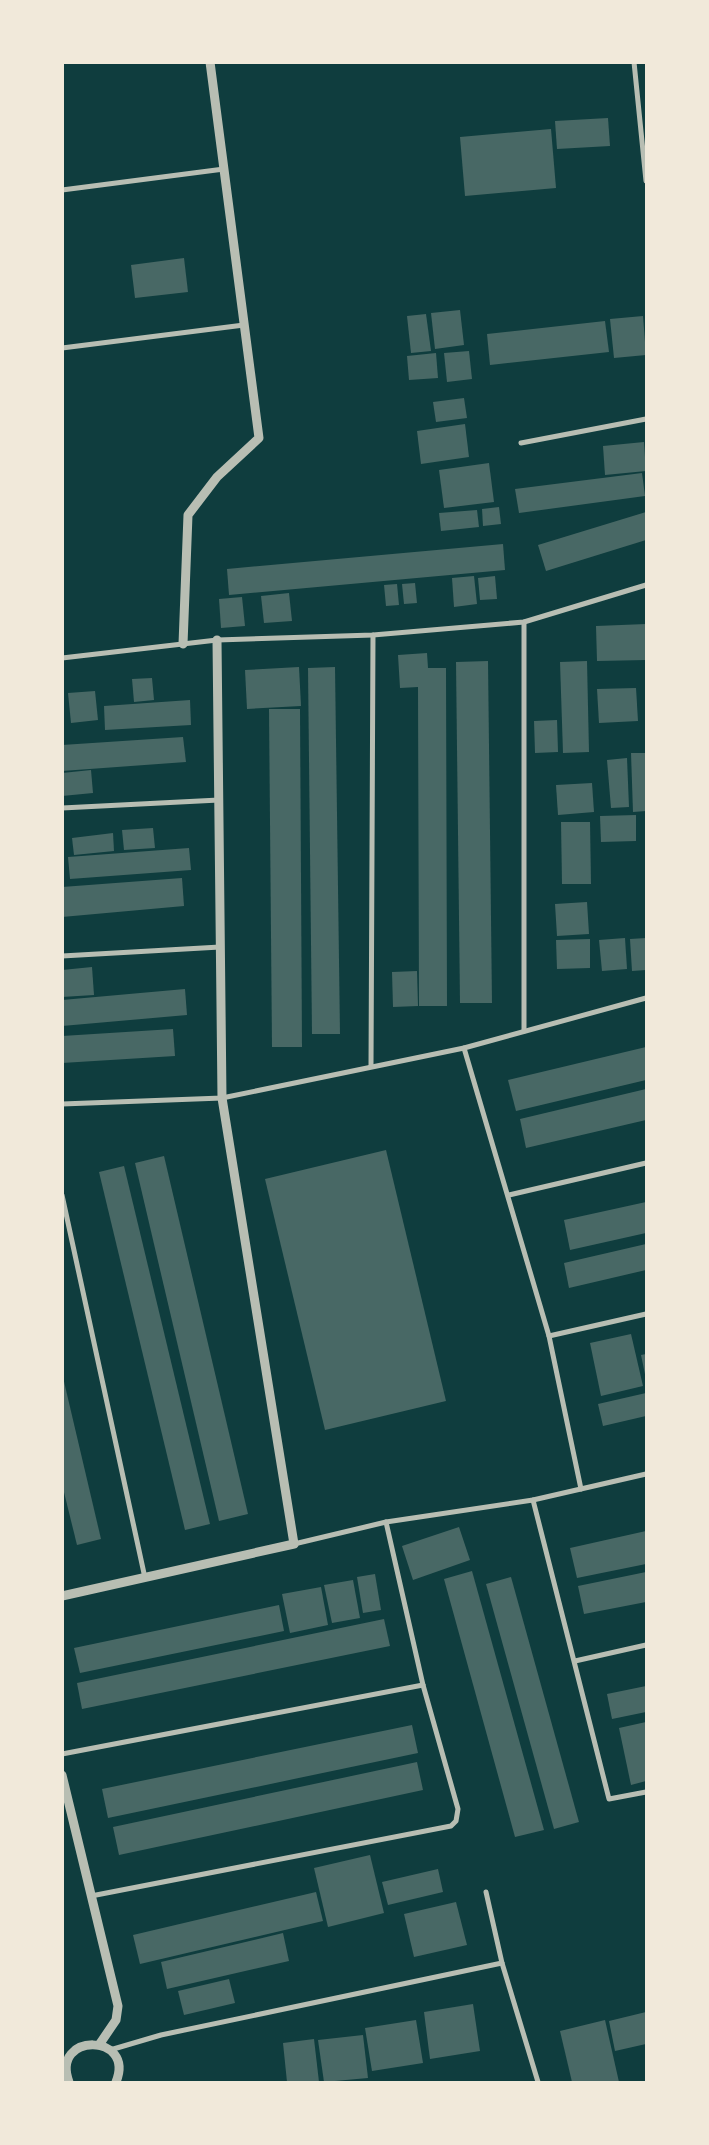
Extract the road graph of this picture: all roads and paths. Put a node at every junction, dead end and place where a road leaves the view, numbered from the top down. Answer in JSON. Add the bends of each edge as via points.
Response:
{"nodes":[{"id":1,"x":210,"y":62,"type":"edge"},
{"id":2,"x":634,"y":62,"type":"edge"},
{"id":3,"x":224,"y":169,"type":"junction"},
{"id":4,"x":646,"y":181,"type":"edge"},
{"id":5,"x":62,"y":190,"type":"edge"},
{"id":6,"x":244,"y":325,"type":"junction"},
{"id":7,"x":62,"y":348,"type":"edge"},
{"id":8,"x":646,"y":419,"type":"edge"},
{"id":9,"x":521,"y":443,"type":"dead end"},
{"id":10,"x":646,"y":585,"type":"edge"},
{"id":11,"x":524,"y":622,"type":"junction"},
{"id":12,"x":373,"y":634,"type":"junction"},
{"id":13,"x":217,"y":640,"type":"junction"},
{"id":14,"x":184,"y":644,"type":"junction"},
{"id":15,"x":62,"y":658,"type":"edge"},
{"id":16,"x":220,"y":800,"type":"junction"},
{"id":17,"x":62,"y":808,"type":"edge"},
{"id":18,"x":220,"y":947,"type":"junction"},
{"id":19,"x":62,"y":956,"type":"edge"},
{"id":20,"x":646,"y":998,"type":"edge"},
{"id":21,"x":524,"y":1031,"type":"junction"},
{"id":22,"x":464,"y":1048,"type":"junction"},
{"id":23,"x":371,"y":1066,"type":"junction"},
{"id":24,"x":222,"y":1098,"type":"junction"},
{"id":25,"x":62,"y":1104,"type":"edge"},
{"id":26,"x":646,"y":1163,"type":"edge"},
{"id":27,"x":62,"y":1195,"type":"edge"},
{"id":28,"x":509,"y":1195,"type":"junction"},
{"id":29,"x":646,"y":1314,"type":"edge"},
{"id":30,"x":549,"y":1336,"type":"junction"},
{"id":31,"x":646,"y":1474,"type":"edge"},
{"id":32,"x":581,"y":1490,"type":"junction"},
{"id":33,"x":533,"y":1500,"type":"junction"},
{"id":34,"x":386,"y":1522,"type":"junction"},
{"id":35,"x":294,"y":1544,"type":"junction"},
{"id":36,"x":145,"y":1578,"type":"junction"},
{"id":37,"x":62,"y":1596,"type":"edge"},
{"id":38,"x":646,"y":1645,"type":"edge"},
{"id":39,"x":575,"y":1661,"type":"junction"},
{"id":40,"x":423,"y":1685,"type":"junction"},
{"id":41,"x":62,"y":1754,"type":"edge"},
{"id":42,"x":62,"y":1775,"type":"edge"},
{"id":43,"x":646,"y":1792,"type":"edge"},
{"id":44,"x":486,"y":1892,"type":"dead end"},
{"id":45,"x":91,"y":1896,"type":"junction"},
{"id":46,"x":502,"y":1963,"type":"junction"},
{"id":47,"x":99,"y":2044,"type":"junction"},
{"id":48,"x":110,"y":2050,"type":"junction"},
{"id":49,"x":69,"y":2082,"type":"edge"},
{"id":50,"x":116,"y":2082,"type":"edge"},
{"id":51,"x":538,"y":2082,"type":"edge"}],
"edges":[{"from":1,"to":3,"type":"street"},
{"from":2,"to":4,"type":"street"},
{"from":3,"to":5,"type":"street"},
{"from":3,"to":6,"type":"street"},
{"from":6,"to":7,"type":"street"},
{"from":6,"to":14,"type":"street","via":[[259,438],[216,477],[188,515]]},
{"from":8,"to":9,"type":"street"},
{"from":10,"to":11,"type":"street"},
{"from":11,"to":12,"type":"street"},
{"from":11,"to":21,"type":"street"},
{"from":12,"to":13,"type":"street"},
{"from":12,"to":23,"type":"street"},
{"from":13,"to":14,"type":"street"},
{"from":13,"to":16,"type":"street"},
{"from":14,"to":15,"type":"street"},
{"from":16,"to":17,"type":"street"},
{"from":16,"to":18,"type":"street"},
{"from":18,"to":19,"type":"street"},
{"from":18,"to":24,"type":"street"},
{"from":20,"to":21,"type":"street"},
{"from":21,"to":22,"type":"street"},
{"from":22,"to":23,"type":"street"},
{"from":22,"to":28,"type":"street"},
{"from":23,"to":24,"type":"street"},
{"from":24,"to":25,"type":"street"},
{"from":24,"to":35,"type":"street"},
{"from":26,"to":28,"type":"street"},
{"from":27,"to":36,"type":"street"},
{"from":28,"to":30,"type":"street"},
{"from":29,"to":30,"type":"street"},
{"from":30,"to":32,"type":"street"},
{"from":31,"to":32,"type":"street"},
{"from":32,"to":33,"type":"street"},
{"from":33,"to":34,"type":"street"},
{"from":33,"to":39,"type":"street"},
{"from":34,"to":35,"type":"street"},
{"from":34,"to":40,"type":"street"},
{"from":35,"to":36,"type":"street"},
{"from":36,"to":37,"type":"street"},
{"from":38,"to":39,"type":"street"},
{"from":39,"to":43,"type":"street","via":[[610,1800]]},
{"from":40,"to":41,"type":"street"},
{"from":40,"to":45,"type":"street","via":[[458,1809],[456,1821],[451,1826]]},
{"from":42,"to":45,"type":"street"},
{"from":44,"to":46,"type":"street"},
{"from":45,"to":47,"type":"street","via":[[118,2006],[116,2020]]},
{"from":46,"to":48,"type":"street","via":[[170,2033]]},
{"from":46,"to":51,"type":"street"},
{"from":47,"to":48,"type":"street"},
{"from":47,"to":49,"type":"street","via":[[75,2050],[66,2065]]},
{"from":48,"to":50,"type":"street","via":[[118,2064]]}]}
